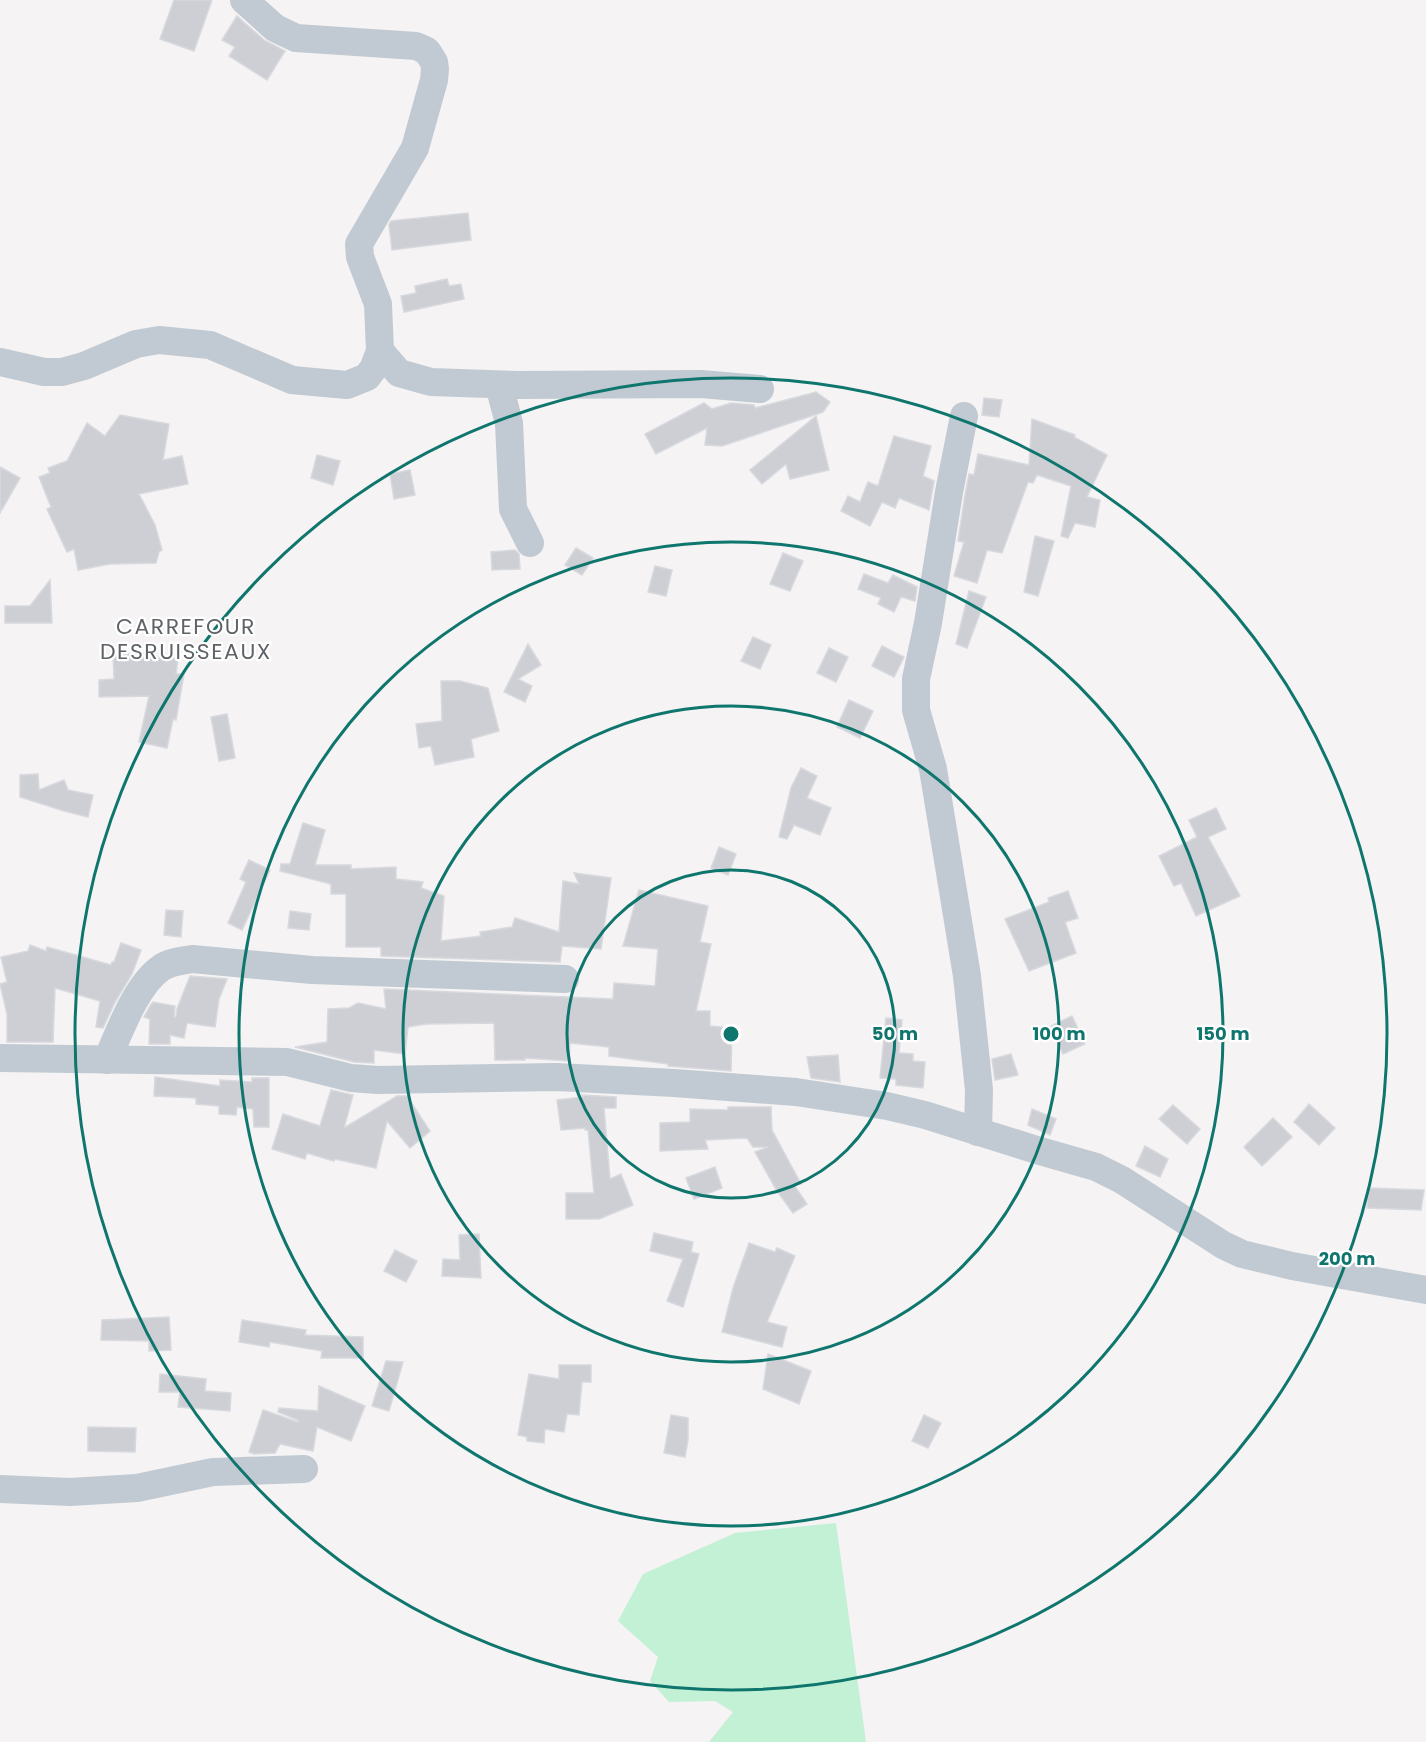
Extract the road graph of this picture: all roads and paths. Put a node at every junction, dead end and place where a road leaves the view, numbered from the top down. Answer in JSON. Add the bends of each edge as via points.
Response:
{"nodes":[{"id":1,"x":244,"y":0,"type":"edge"},
{"id":2,"x":380,"y":351,"type":"junction"},
{"id":3,"x":0,"y":362,"type":"edge"},
{"id":4,"x":499,"y":385,"type":"junction"},
{"id":5,"x":760,"y":389,"type":"dead end"},
{"id":6,"x":964,"y":416,"type":"dead end"},
{"id":7,"x":530,"y":543,"type":"dead end"},
{"id":8,"x":565,"y":979,"type":"dead end"},
{"id":9,"x":0,"y":1058,"type":"edge"},
{"id":10,"x":107,"y":1060,"type":"junction"},
{"id":11,"x":978,"y":1132,"type":"junction"},
{"id":12,"x":1426,"y":1290,"type":"edge"},
{"id":13,"x":304,"y":1469,"type":"dead end"},
{"id":14,"x":0,"y":1489,"type":"edge"}],
"edges":[{"from":1,"to":2,"type":"street","via":[[261,18],[285,34],[316,40],[416,46],[427,51],[434,62],[434,80],[415,148],[359,244],[378,304]]},
{"from":2,"to":3,"type":"street","via":[[367,377],[346,385],[292,380],[210,345],[159,340],[136,344],[62,372]]},
{"from":2,"to":4,"type":"street","via":[[399,373],[414,379]]},
{"from":4,"to":5,"type":"street","via":[[701,384]]},
{"from":4,"to":7,"type":"street","via":[[509,423],[513,509]]},
{"from":6,"to":11,"type":"street","via":[[916,679],[916,710],[933,769],[967,976],[979,1090]]},
{"from":8,"to":10,"type":"street","via":[[312,970],[192,959],[162,967],[152,976],[140,992]]},
{"from":9,"to":10,"type":"street"},
{"from":10,"to":11,"type":"street","via":[[287,1062],[351,1078],[378,1080],[556,1077],[796,1092],[887,1106]]},
{"from":11,"to":12,"type":"street","via":[[1096,1167],[1242,1254]]},
{"from":13,"to":14,"type":"street","via":[[213,1472],[137,1488],[70,1492]]}]}
